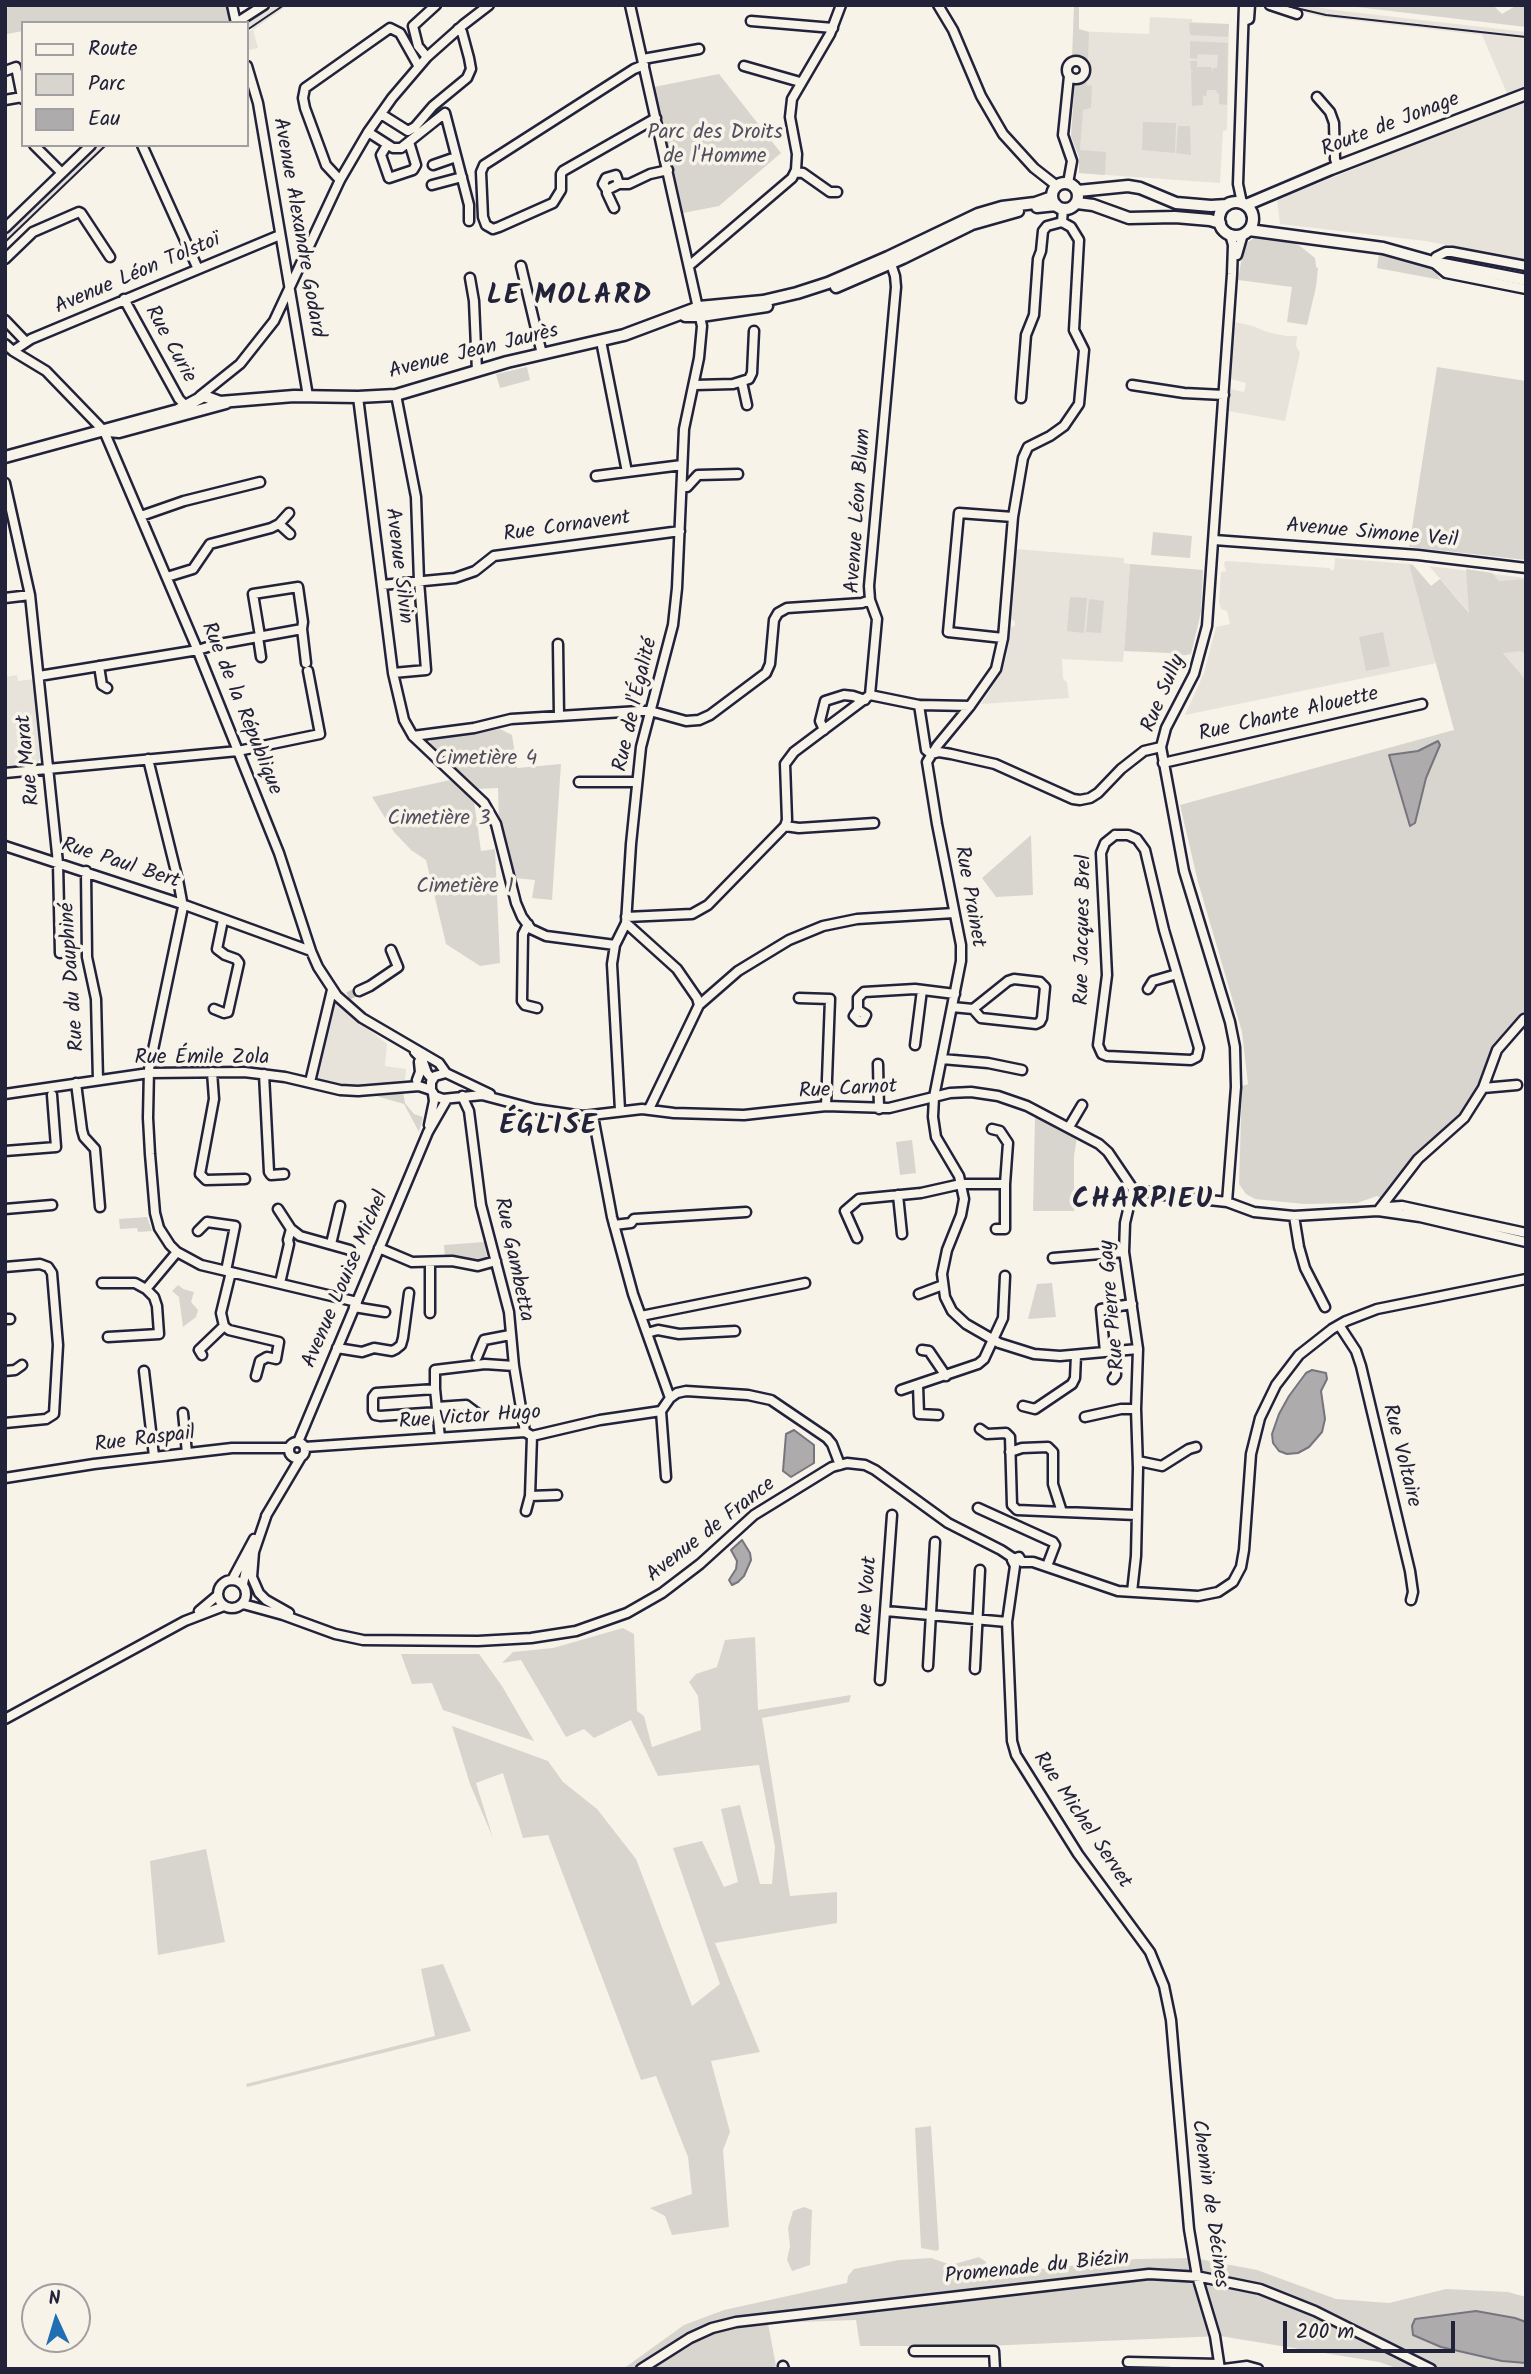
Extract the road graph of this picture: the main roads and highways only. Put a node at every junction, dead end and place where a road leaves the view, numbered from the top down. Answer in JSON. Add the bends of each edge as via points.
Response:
{"nodes":[{"id":1,"x":1526,"y":94,"type":"edge"},
{"id":2,"x":1078,"y":191,"type":"junction"},
{"id":3,"x":1077,"y":203,"type":"junction"},
{"id":4,"x":1057,"y":204,"type":"junction"},
{"id":5,"x":1228,"y":204,"type":"junction"},
{"id":6,"x":1247,"y":218,"type":"junction"},
{"id":7,"x":1220,"y":223,"type":"junction"},
{"id":8,"x":1526,"y":277,"type":"edge"},
{"id":9,"x":205,"y":402,"type":"junction"},
{"id":10,"x":104,"y":431,"type":"junction"},
{"id":11,"x":5,"y":457,"type":"edge"}],
"edges":[{"from":1,"to":6,"type":"main road","name":"Route de Jonage","via":[[1271,195]]},
{"from":2,"to":3,"type":"main road"},
{"from":2,"to":4,"type":"main road","via":[[1068,183],[1056,186]]},
{"from":2,"to":5,"type":"main road","via":[[1134,186],[1172,202]]},
{"from":3,"to":4,"type":"main road","via":[[1071,208]]},
{"from":3,"to":7,"type":"main road","via":[[1129,218],[1175,217]]},
{"from":4,"to":9,"type":"main road","name":"Avenue Jean Jaurès","via":[[978,214],[830,289],[798,299],[678,316],[396,395]]},
{"from":5,"to":6,"type":"main road"},
{"from":5,"to":7,"type":"main road","via":[[1221,211]]},
{"from":6,"to":7,"type":"main road","via":[[1230,234]]},
{"from":6,"to":8,"type":"main road"},
{"from":9,"to":10,"type":"main road","name":"Avenue Jean Jaurès"},
{"from":9,"to":10,"type":"main road","name":"Avenue Jean Jaurès","via":[[119,432]]},
{"from":10,"to":11,"type":"main road","name":"Avenue Jean Jaurès"}]}
